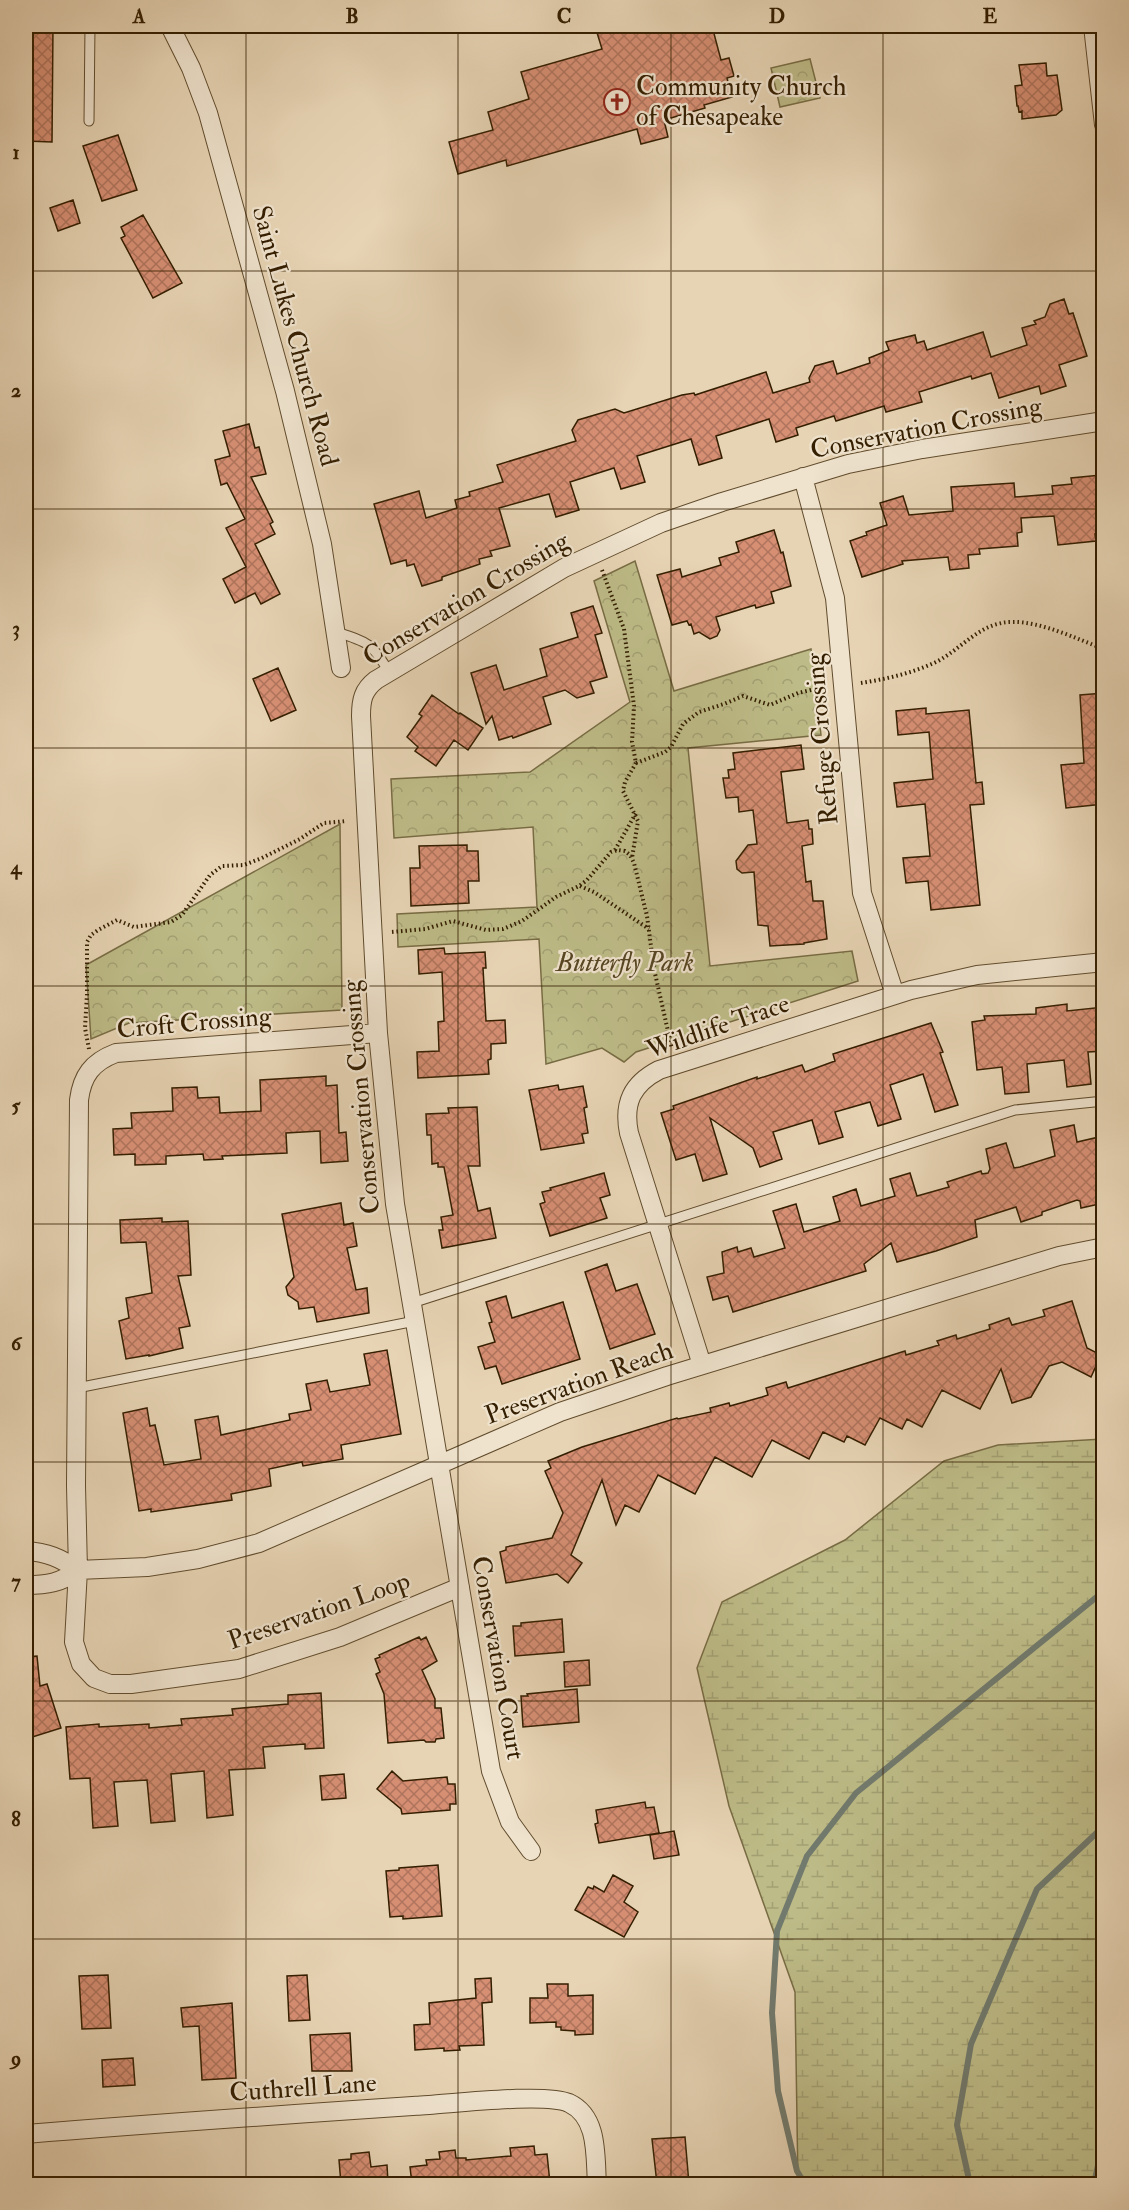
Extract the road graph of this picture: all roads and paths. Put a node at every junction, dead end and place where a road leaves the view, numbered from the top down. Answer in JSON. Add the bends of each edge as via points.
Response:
{"nodes":[{"id":1,"x":90,"y":26,"type":"edge"},
{"id":2,"x":170,"y":26,"type":"edge"},
{"id":3,"x":1093,"y":26,"type":"edge"},
{"id":4,"x":89,"y":121,"type":"dead end"},
{"id":5,"x":1104,"y":125,"type":"edge"},
{"id":6,"x":1104,"y":422,"type":"edge"},
{"id":7,"x":803,"y":477,"type":"junction"},
{"id":8,"x":594,"y":553,"type":"junction"},
{"id":9,"x":336,"y":632,"type":"junction"},
{"id":10,"x":341,"y":668,"type":"dead end"},
{"id":11,"x":389,"y":672,"type":"junction"},
{"id":12,"x":636,"y":813,"type":"junction"},
{"id":13,"x":366,"y":821,"type":"junction"},
{"id":14,"x":614,"y":850,"type":"junction"},
{"id":15,"x":632,"y":859,"type":"junction"},
{"id":16,"x":579,"y":886,"type":"junction"},
{"id":17,"x":649,"y":929,"type":"junction"},
{"id":18,"x":373,"y":933,"type":"junction"},
{"id":19,"x":1104,"y":962,"type":"edge"},
{"id":20,"x":895,"y":995,"type":"junction"},
{"id":21,"x":378,"y":1033,"type":"junction"},
{"id":22,"x":96,"y":1063,"type":"junction"},
{"id":23,"x":676,"y":1064,"type":"junction"},
{"id":24,"x":1104,"y":1101,"type":"edge"},
{"id":25,"x":658,"y":1225,"type":"junction"},
{"id":26,"x":1104,"y":1247,"type":"edge"},
{"id":27,"x":413,"y":1312,"type":"junction"},
{"id":28,"x":702,"y":1365,"type":"junction"},
{"id":29,"x":77,"y":1388,"type":"junction"},
{"id":30,"x":439,"y":1465,"type":"junction"},
{"id":31,"x":26,"y":1551,"type":"edge"},
{"id":32,"x":78,"y":1570,"type":"junction"},
{"id":33,"x":26,"y":1585,"type":"edge"},
{"id":34,"x":459,"y":1587,"type":"junction"},
{"id":35,"x":531,"y":1851,"type":"dead end"},
{"id":36,"x":26,"y":2134,"type":"edge"},
{"id":37,"x":597,"y":2184,"type":"edge"}],
"edges":[{"from":1,"to":4,"type":"lane"},
{"from":2,"to":9,"type":"street","name":"Saint Lukes Church Road","via":[[208,113],[271,337],[322,544]]},
{"from":3,"to":5,"type":"street"},
{"from":6,"to":7,"type":"street","name":"Conservation Crossing","via":[[922,449]]},
{"from":7,"to":8,"type":"street","name":"Conservation Crossing","via":[[661,523]]},
{"from":7,"to":20,"type":"street","name":"Refuge Crossing","via":[[835,598],[862,893]]},
{"from":8,"to":11,"type":"street","name":"Conservation Crossing"},
{"from":8,"to":12,"type":"path","via":[[626,635],[636,763],[623,790]]},
{"from":9,"to":10,"type":"street","name":"Saint Lukes Church Road"},
{"from":9,"to":11,"type":"lane","via":[[370,645]]},
{"from":11,"to":13,"type":"street","name":"Conservation Crossing","via":[[368,687],[361,703]]},
{"from":12,"to":14,"type":"path"},
{"from":12,"to":15,"type":"path","via":[[638,826]]},
{"from":13,"to":18,"type":"street","name":"Conservation Crossing"},
{"from":13,"to":22,"type":"path","via":[[324,823],[261,858],[222,867],[204,882],[182,915],[171,922],[134,927],[117,920],[91,935],[87,942],[85,1028]]},
{"from":14,"to":15,"type":"path","via":[[625,851]]},
{"from":14,"to":16,"type":"path"},
{"from":15,"to":17,"type":"path"},
{"from":16,"to":17,"type":"path"},
{"from":16,"to":18,"type":"path","via":[[503,929],[486,930],[453,921],[425,929]]},
{"from":17,"to":23,"type":"path"},
{"from":18,"to":21,"type":"street","name":"Conservation Crossing"},
{"from":19,"to":20,"type":"street","name":"Wildlife Trace","via":[[977,975]]},
{"from":20,"to":23,"type":"street","name":"Wildlife Trace"},
{"from":21,"to":22,"type":"street","name":"Croft Crossing","via":[[130,1051]]},
{"from":21,"to":27,"type":"street","name":"Conservation Crossing","via":[[395,1204]]},
{"from":22,"to":29,"type":"street","name":"Croft Crossing","via":[[84,1078],[79,1100]]},
{"from":23,"to":25,"type":"street","name":"Wildlife Trace","via":[[650,1074],[633,1093],[626,1119]]},
{"from":24,"to":25,"type":"lane","via":[[1015,1110]]},
{"from":25,"to":27,"type":"lane"},
{"from":25,"to":28,"type":"street","name":"Wildlife Trace"},
{"from":26,"to":28,"type":"street","name":"Preservation Reach","via":[[1059,1257]]},
{"from":27,"to":29,"type":"lane"},
{"from":27,"to":30,"type":"street","name":"Conservation Crossing"},
{"from":28,"to":30,"type":"street","name":"Preservation Reach","via":[[560,1412]]},
{"from":29,"to":32,"type":"street","name":"Croft Crossing"},
{"from":30,"to":32,"type":"street","name":"Preservation Reach","via":[[259,1543],[168,1564]]},
{"from":30,"to":34,"type":"street","name":"Conservation Court"},
{"from":31,"to":32,"type":"street","via":[[44,1552]]},
{"from":32,"to":33,"type":"street","name":"Preservation Reach","via":[[66,1580]]},
{"from":32,"to":34,"type":"street","name":"Preservation Loop","via":[[74,1642],[81,1664],[94,1678],[110,1684],[239,1669],[340,1637]]},
{"from":34,"to":35,"type":"street","name":"Conservation Court","via":[[490,1771],[510,1822]]},
{"from":36,"to":37,"type":"street","name":"Cuthrell Lane","via":[[554,2099],[581,2111],[591,2127]]}]}
